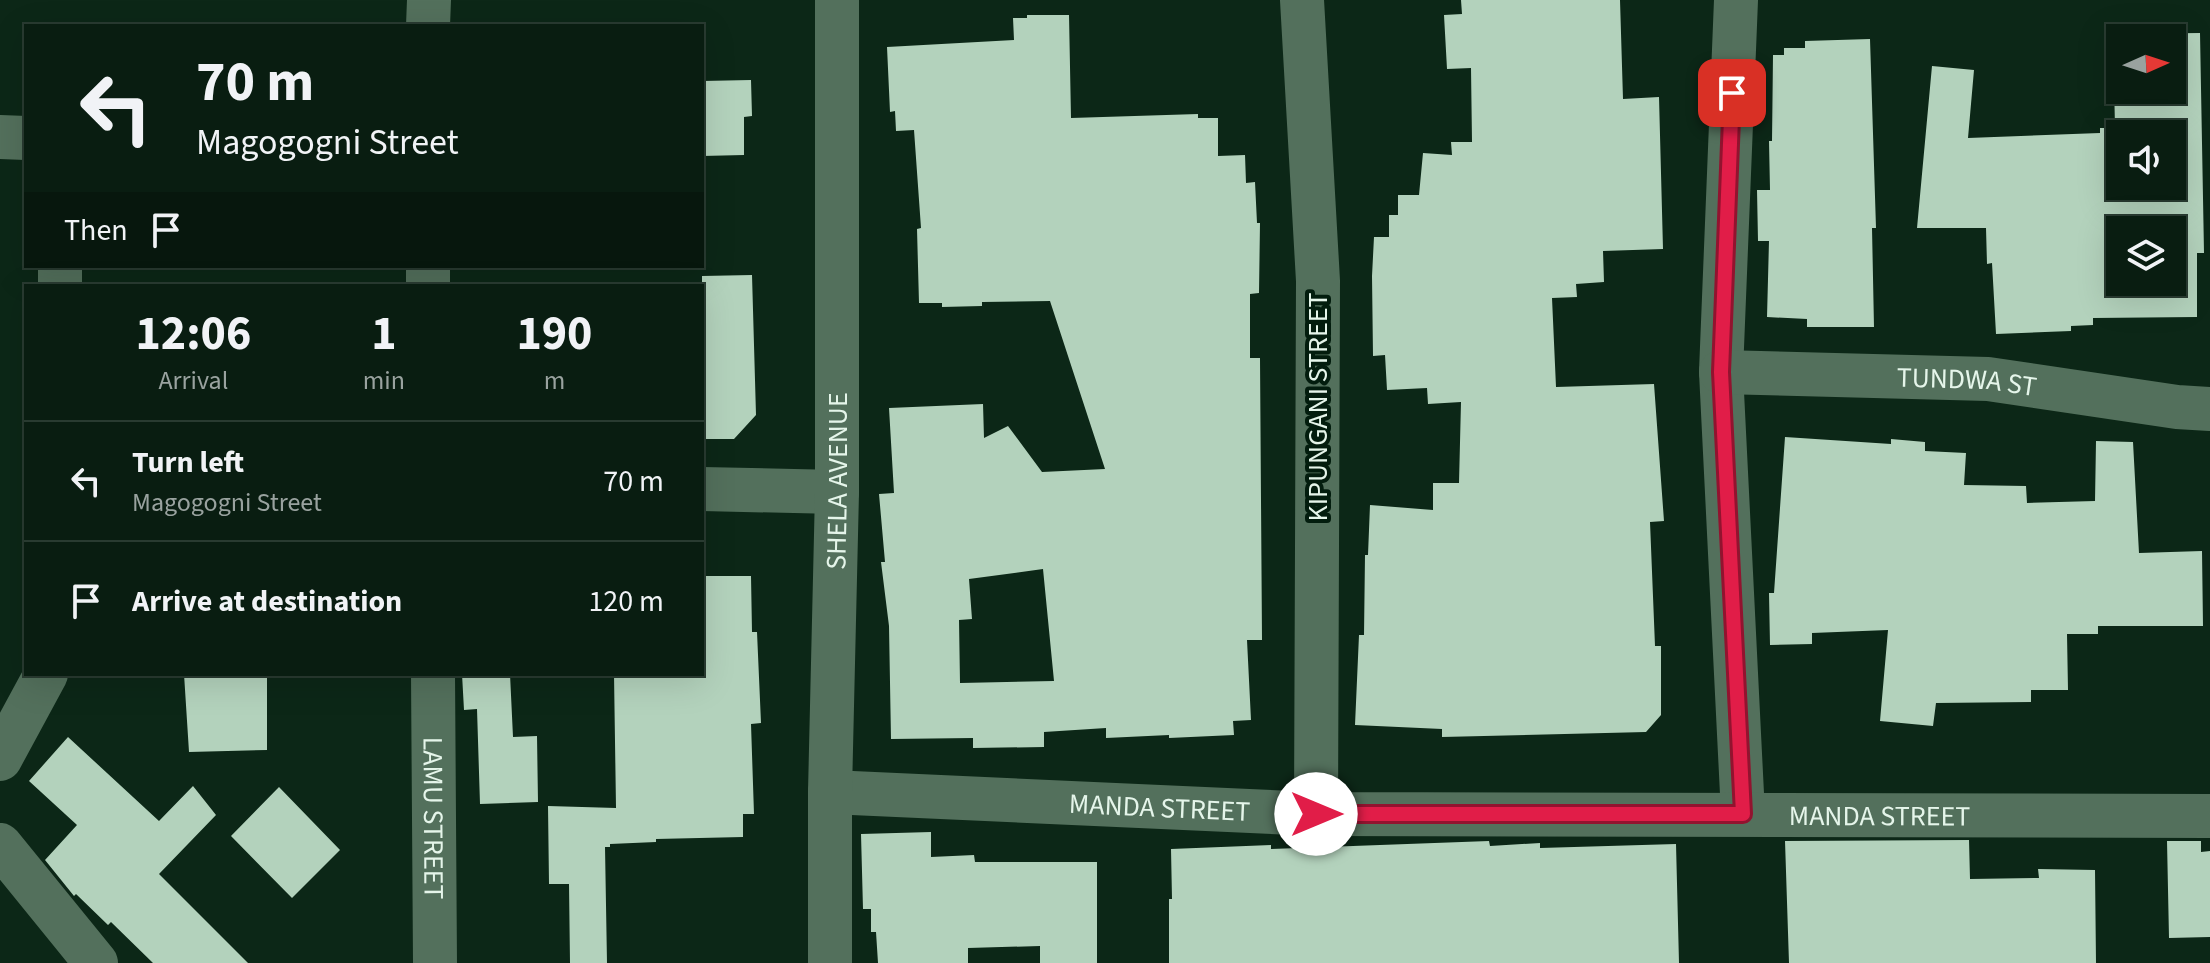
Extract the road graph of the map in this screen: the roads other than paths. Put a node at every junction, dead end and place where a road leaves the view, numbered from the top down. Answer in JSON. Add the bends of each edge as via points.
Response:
{"nodes":[{"id":1,"x":429,"y":0,"type":"edge"},
{"id":2,"x":837,"y":0,"type":"edge"},
{"id":3,"x":1302,"y":0,"type":"edge"},
{"id":4,"x":1736,"y":0,"type":"edge"},
{"id":5,"x":428,"y":24,"type":"edge"},
{"id":6,"x":0,"y":137,"type":"edge"},
{"id":7,"x":24,"y":138,"type":"edge"},
{"id":8,"x":1721,"y":372,"type":"junction"},
{"id":9,"x":2210,"y":409,"type":"edge"},
{"id":10,"x":704,"y":489,"type":"edge"},
{"id":11,"x":837,"y":492,"type":"junction"},
{"id":12,"x":45,"y":676,"type":"edge"},
{"id":13,"x":433,"y":676,"type":"edge"},
{"id":14,"x":0,"y":759,"type":"edge"},
{"id":15,"x":830,"y":792,"type":"junction"},
{"id":16,"x":1316,"y":814,"type":"junction"},
{"id":17,"x":1743,"y":814,"type":"junction"},
{"id":18,"x":2210,"y":816,"type":"edge"},
{"id":19,"x":0,"y":845,"type":"edge"},
{"id":20,"x":96,"y":963,"type":"edge"},
{"id":21,"x":435,"y":963,"type":"edge"},
{"id":22,"x":830,"y":963,"type":"edge"}],
"edges":[{"from":1,"to":5,"type":"street"},
{"from":2,"to":11,"type":"street","name":"SHELA AVENUE"},
{"from":3,"to":16,"type":"street","name":"KIPUNGANI STREET","via":[[1318,281]]},
{"from":4,"to":8,"type":"street"},
{"from":6,"to":7,"type":"street"},
{"from":8,"to":9,"type":"street","name":"TUNDWA ST","via":[[1988,379]]},
{"from":8,"to":17,"type":"street"},
{"from":10,"to":11,"type":"street"},
{"from":11,"to":15,"type":"street","name":"SHELA AVENUE"},
{"from":12,"to":14,"type":"street"},
{"from":13,"to":21,"type":"street","name":"LAMU STREET"},
{"from":15,"to":16,"type":"street","name":"MANDA STREET"},
{"from":15,"to":22,"type":"street","name":"SHELA AVENUE"},
{"from":16,"to":17,"type":"street","name":"MANDA STREET"},
{"from":17,"to":18,"type":"street","name":"MANDA STREET"},
{"from":19,"to":20,"type":"street"}]}
